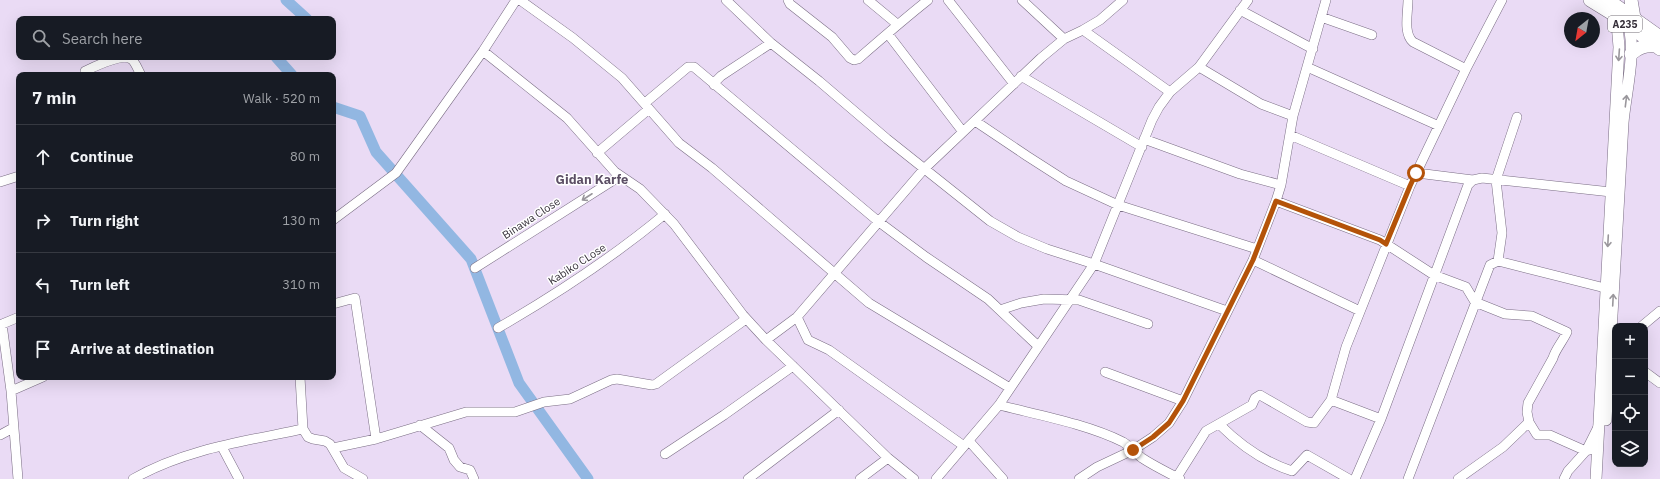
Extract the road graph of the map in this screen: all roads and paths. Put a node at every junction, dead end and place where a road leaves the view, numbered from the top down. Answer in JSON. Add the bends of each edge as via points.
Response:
{"nodes":[{"id":1,"x":516,"y":0,"type":"edge"},
{"id":2,"x":520,"y":0,"type":"edge"},
{"id":3,"x":726,"y":0,"type":"edge"},
{"id":4,"x":788,"y":0,"type":"edge"},
{"id":5,"x":868,"y":0,"type":"edge"},
{"id":6,"x":928,"y":0,"type":"edge"},
{"id":7,"x":948,"y":0,"type":"edge"},
{"id":8,"x":1022,"y":0,"type":"edge"},
{"id":9,"x":1248,"y":0,"type":"edge"},
{"id":10,"x":1326,"y":0,"type":"edge"},
{"id":11,"x":1408,"y":0,"type":"edge"},
{"id":12,"x":1502,"y":0,"type":"edge"},
{"id":13,"x":1590,"y":0,"type":"edge"},
{"id":14,"x":1117,"y":2,"type":"edge"},
{"id":15,"x":1619,"y":4,"type":"edge"},
{"id":16,"x":1240,"y":10,"type":"junction"},
{"id":17,"x":1321,"y":17,"type":"junction"},
{"id":18,"x":1631,"y":22,"type":"junction"},
{"id":19,"x":897,"y":24,"type":"junction"},
{"id":20,"x":1083,"y":30,"type":"junction"},
{"id":21,"x":888,"y":34,"type":"junction"},
{"id":22,"x":1372,"y":35,"type":"dead end"},
{"id":23,"x":1064,"y":39,"type":"junction"},
{"id":24,"x":771,"y":43,"type":"junction"},
{"id":25,"x":1659,"y":44,"type":"edge"},
{"id":26,"x":1313,"y":49,"type":"junction"},
{"id":27,"x":483,"y":51,"type":"junction"},
{"id":28,"x":1631,"y":54,"type":"junction"},
{"id":29,"x":110,"y":60,"type":"edge"},
{"id":30,"x":132,"y":60,"type":"edge"},
{"id":31,"x":1198,"y":67,"type":"junction"},
{"id":32,"x":1307,"y":67,"type":"junction"},
{"id":33,"x":1466,"y":69,"type":"junction"},
{"id":34,"x":85,"y":71,"type":"dead end"},
{"id":35,"x":139,"y":72,"type":"edge"},
{"id":36,"x":1021,"y":76,"type":"junction"},
{"id":37,"x":1014,"y":84,"type":"junction"},
{"id":38,"x":714,"y":85,"type":"junction"},
{"id":39,"x":1170,"y":92,"type":"junction"},
{"id":40,"x":647,"y":106,"type":"junction"},
{"id":41,"x":1293,"y":116,"type":"junction"},
{"id":42,"x":1517,"y":117,"type":"dead end"},
{"id":43,"x":975,"y":121,"type":"junction"},
{"id":44,"x":1439,"y":126,"type":"junction"},
{"id":45,"x":963,"y":132,"type":"junction"},
{"id":46,"x":1290,"y":135,"type":"junction"},
{"id":47,"x":1143,"y":143,"type":"junction"},
{"id":48,"x":597,"y":152,"type":"junction"},
{"id":49,"x":924,"y":169,"type":"junction"},
{"id":50,"x":1416,"y":173,"type":"junction"},
{"id":51,"x":620,"y":176,"type":"junction"},
{"id":52,"x":16,"y":177,"type":"edge"},
{"id":53,"x":1473,"y":180,"type":"junction"},
{"id":54,"x":1496,"y":180,"type":"junction"},
{"id":55,"x":0,"y":182,"type":"edge"},
{"id":56,"x":1281,"y":185,"type":"junction"},
{"id":57,"x":1410,"y":186,"type":"junction"},
{"id":58,"x":1611,"y":192,"type":"junction"},
{"id":59,"x":1276,"y":201,"type":"junction"},
{"id":60,"x":1118,"y":205,"type":"junction"},
{"id":61,"x":665,"y":214,"type":"junction"},
{"id":62,"x":336,"y":218,"type":"edge"},
{"id":63,"x":879,"y":222,"type":"junction"},
{"id":64,"x":1386,"y":244,"type":"junction"},
{"id":65,"x":1258,"y":249,"type":"junction"},
{"id":66,"x":1253,"y":260,"type":"junction"},
{"id":67,"x":1498,"y":261,"type":"junction"},
{"id":68,"x":1094,"y":264,"type":"junction"},
{"id":69,"x":475,"y":268,"type":"dead end"},
{"id":70,"x":835,"y":274,"type":"junction"},
{"id":71,"x":1434,"y":275,"type":"junction"},
{"id":72,"x":1605,"y":288,"type":"junction"},
{"id":73,"x":1071,"y":300,"type":"junction"},
{"id":74,"x":1475,"y":302,"type":"junction"},
{"id":75,"x":336,"y":303,"type":"edge"},
{"id":76,"x":1000,"y":310,"type":"junction"},
{"id":77,"x":1227,"y":311,"type":"junction"},
{"id":78,"x":1360,"y":311,"type":"junction"},
{"id":79,"x":1660,"y":311,"type":"edge"},
{"id":80,"x":797,"y":317,"type":"junction"},
{"id":81,"x":16,"y":318,"type":"edge"},
{"id":82,"x":746,"y":318,"type":"junction"},
{"id":83,"x":1614,"y":323,"type":"edge"},
{"id":84,"x":1646,"y":323,"type":"edge"},
{"id":85,"x":1148,"y":324,"type":"dead end"},
{"id":86,"x":1,"y":325,"type":"edge"},
{"id":87,"x":498,"y":328,"type":"dead end"},
{"id":88,"x":766,"y":340,"type":"junction"},
{"id":89,"x":1038,"y":346,"type":"junction"},
{"id":90,"x":1612,"y":359,"type":"edge"},
{"id":91,"x":793,"y":366,"type":"junction"},
{"id":92,"x":1105,"y":372,"type":"dead end"},
{"id":93,"x":1648,"y":374,"type":"edge"},
{"id":94,"x":36,"y":380,"type":"edge"},
{"id":95,"x":300,"y":380,"type":"edge"},
{"id":96,"x":1660,"y":384,"type":"edge"},
{"id":97,"x":1010,"y":388,"type":"junction"},
{"id":98,"x":11,"y":391,"type":"junction"},
{"id":99,"x":1330,"y":400,"type":"junction"},
{"id":100,"x":1183,"y":401,"type":"junction"},
{"id":101,"x":999,"y":404,"type":"junction"},
{"id":102,"x":839,"y":410,"type":"junction"},
{"id":103,"x":1381,"y":419,"type":"junction"},
{"id":104,"x":1529,"y":422,"type":"junction"},
{"id":105,"x":1219,"y":424,"type":"junction"},
{"id":106,"x":420,"y":425,"type":"junction"},
{"id":107,"x":1598,"y":427,"type":"junction"},
{"id":108,"x":13,"y":428,"type":"junction"},
{"id":109,"x":303,"y":429,"type":"junction"},
{"id":110,"x":0,"y":435,"type":"edge"},
{"id":111,"x":376,"y":439,"type":"junction"},
{"id":112,"x":966,"y":443,"type":"junction"},
{"id":113,"x":222,"y":447,"type":"junction"},
{"id":114,"x":333,"y":448,"type":"junction"},
{"id":115,"x":1597,"y":448,"type":"junction"},
{"id":116,"x":1133,"y":450,"type":"junction"},
{"id":117,"x":1586,"y":451,"type":"junction"},
{"id":118,"x":665,"y":454,"type":"dead end"},
{"id":119,"x":888,"y":458,"type":"junction"},
{"id":120,"x":135,"y":478,"type":"edge"},
{"id":121,"x":1178,"y":478,"type":"edge"},
{"id":122,"x":18,"y":479,"type":"edge"},
{"id":123,"x":239,"y":479,"type":"edge"},
{"id":124,"x":363,"y":479,"type":"edge"},
{"id":125,"x":474,"y":479,"type":"edge"},
{"id":126,"x":748,"y":479,"type":"edge"},
{"id":127,"x":860,"y":479,"type":"edge"},
{"id":128,"x":914,"y":479,"type":"edge"},
{"id":129,"x":936,"y":479,"type":"edge"},
{"id":130,"x":1002,"y":479,"type":"edge"},
{"id":131,"x":1079,"y":479,"type":"edge"},
{"id":132,"x":1349,"y":479,"type":"edge"},
{"id":133,"x":1356,"y":479,"type":"edge"},
{"id":134,"x":1408,"y":479,"type":"edge"},
{"id":135,"x":1458,"y":479,"type":"edge"},
{"id":136,"x":1564,"y":479,"type":"edge"},
{"id":137,"x":1596,"y":479,"type":"edge"},
{"id":138,"x":1603,"y":479,"type":"edge"}],
"edges":[{"from":1,"to":27,"type":"street"},
{"from":2,"to":40,"type":"street","via":[[595,55],[622,78]]},
{"from":3,"to":24,"type":"street"},
{"from":4,"to":21,"type":"street","via":[[832,37],[854,60]]},
{"from":5,"to":19,"type":"street"},
{"from":6,"to":19,"type":"street"},
{"from":7,"to":37,"type":"street"},
{"from":8,"to":23,"type":"street"},
{"from":9,"to":16,"type":"street"},
{"from":10,"to":17,"type":"street"},
{"from":11,"to":33,"type":"street","via":[[1407,33],[1410,39]]},
{"from":12,"to":33,"type":"street"},
{"from":13,"to":15,"type":"highway","number":"A235"},
{"from":14,"to":20,"type":"street","via":[[1100,20]]},
{"from":15,"to":18,"type":"highway","number":"A235"},
{"from":15,"to":18,"type":"highway"},
{"from":15,"to":58,"type":"main road","one_way":true},
{"from":16,"to":26,"type":"street"},
{"from":16,"to":31,"type":"street"},
{"from":17,"to":22,"type":"street"},
{"from":17,"to":26,"type":"street"},
{"from":18,"to":25,"type":"highway","number":"A235"},
{"from":18,"to":28,"type":"main road"},
{"from":19,"to":21,"type":"street"},
{"from":20,"to":23,"type":"street"},
{"from":20,"to":39,"type":"street"},
{"from":21,"to":45,"type":"street"},
{"from":23,"to":36,"type":"street"},
{"from":24,"to":38,"type":"street","via":[[721,76]]},
{"from":24,"to":49,"type":"street"},
{"from":25,"to":28,"type":"highway","via":[[1643,46]]},
{"from":26,"to":32,"type":"street"},
{"from":27,"to":48,"type":"street","via":[[567,118]]},
{"from":27,"to":62,"type":"street","via":[[396,173]]},
{"from":83,"to":28,"type":"main road","one_way":true,"via":[[1623,121]]},
{"from":29,"to":34,"type":"street"},
{"from":30,"to":35,"type":"street"},
{"from":31,"to":39,"type":"street"},
{"from":31,"to":41,"type":"street","via":[[1261,104]]},
{"from":32,"to":41,"type":"street"},
{"from":32,"to":44,"type":"street"},
{"from":33,"to":44,"type":"street"},
{"from":36,"to":37,"type":"street"},
{"from":36,"to":47,"type":"street"},
{"from":37,"to":43,"type":"street"},
{"from":38,"to":40,"type":"street","via":[[694,67],[688,67]]},
{"from":38,"to":63,"type":"street"},
{"from":39,"to":47,"type":"street","via":[[1156,113]]},
{"from":40,"to":48,"type":"street"},
{"from":40,"to":70,"type":"street","via":[[679,143]]},
{"from":41,"to":46,"type":"street"},
{"from":42,"to":54,"type":"street"},
{"from":43,"to":45,"type":"street"},
{"from":43,"to":60,"type":"street","via":[[1066,181]]},
{"from":44,"to":50,"type":"street"},
{"from":45,"to":49,"type":"street"},
{"from":46,"to":56,"type":"street"},
{"from":46,"to":57,"type":"street"},
{"from":47,"to":56,"type":"street"},
{"from":47,"to":60,"type":"street"},
{"from":48,"to":51,"type":"street"},
{"from":49,"to":63,"type":"street"},
{"from":49,"to":68,"type":"street","via":[[990,221],[1018,237],[1047,250]]},
{"from":50,"to":53,"type":"street"},
{"from":50,"to":57,"type":"street"},
{"from":51,"to":61,"type":"street","via":[[640,189]]},
{"from":51,"to":69,"type":"street","name":"Binawa Close","one_way":true},
{"from":52,"to":55,"type":"street"},
{"from":53,"to":54,"type":"street"},
{"from":53,"to":71,"type":"street","via":[[1468,186]]},
{"from":54,"to":58,"type":"street"},
{"from":54,"to":67,"type":"street","via":[[1502,233]]},
{"from":56,"to":59,"type":"street"},
{"from":57,"to":64,"type":"street"},
{"from":58,"to":72,"type":"main road","one_way":true},
{"from":59,"to":64,"type":"street"},
{"from":59,"to":65,"type":"street"},
{"from":60,"to":65,"type":"street"},
{"from":60,"to":68,"type":"street"},
{"from":61,"to":82,"type":"street"},
{"from":61,"to":87,"type":"street","name":"Kabiko CLose","via":[[581,277]]},
{"from":63,"to":70,"type":"street"},
{"from":63,"to":76,"type":"street"},
{"from":64,"to":71,"type":"street"},
{"from":64,"to":78,"type":"street"},
{"from":65,"to":66,"type":"street"},
{"from":66,"to":77,"type":"street"},
{"from":66,"to":78,"type":"street"},
{"from":67,"to":72,"type":"street"},
{"from":67,"to":74,"type":"street","via":[[1487,268]]},
{"from":68,"to":73,"type":"street"},
{"from":68,"to":77,"type":"street"},
{"from":70,"to":80,"type":"street"},
{"from":70,"to":97,"type":"street","via":[[868,303]]},
{"from":71,"to":74,"type":"street","via":[[1466,288]]},
{"from":71,"to":103,"type":"street"},
{"from":72,"to":107,"type":"main road"},
{"from":73,"to":76,"type":"street","via":[[1044,299]]},
{"from":73,"to":85,"type":"street"},
{"from":73,"to":89,"type":"street"},
{"from":74,"to":104,"type":"street","via":[[1505,314],[1532,316],[1567,332],[1528,403]]},
{"from":74,"to":134,"type":"street"},
{"from":75,"to":111,"type":"street","via":[[355,298]]},
{"from":76,"to":89,"type":"street"},
{"from":77,"to":100,"type":"street"},
{"from":78,"to":99,"type":"street"},
{"from":79,"to":84,"type":"street"},
{"from":80,"to":88,"type":"street"},
{"from":80,"to":112,"type":"street","via":[[808,340],[829,350]]},
{"from":81,"to":86,"type":"street"},
{"from":82,"to":88,"type":"street"},
{"from":82,"to":106,"type":"street","via":[[656,384],[611,380],[570,399],[544,402],[516,412],[468,411]]},
{"from":86,"to":98,"type":"street"},
{"from":88,"to":91,"type":"street"},
{"from":89,"to":97,"type":"street"},
{"from":90,"to":138,"type":"main road"},
{"from":91,"to":102,"type":"street"},
{"from":91,"to":118,"type":"street"},
{"from":92,"to":100,"type":"street"},
{"from":93,"to":96,"type":"street"},
{"from":94,"to":98,"type":"street"},
{"from":95,"to":109,"type":"street"},
{"from":97,"to":101,"type":"street"},
{"from":98,"to":108,"type":"street"},
{"from":99,"to":103,"type":"street"},
{"from":99,"to":105,"type":"street","via":[[1314,423],[1307,422],[1260,395],[1255,398],[1252,405]]},
{"from":100,"to":116,"type":"street","via":[[1169,423]]},
{"from":101,"to":112,"type":"street"},
{"from":101,"to":116,"type":"street","via":[[1116,439]]},
{"from":102,"to":119,"type":"street"},
{"from":102,"to":126,"type":"street"},
{"from":103,"to":133,"type":"street"},
{"from":104,"to":117,"type":"street","via":[[1537,435],[1550,435]]},
{"from":104,"to":135,"type":"street","via":[[1503,447]]},
{"from":105,"to":121,"type":"street","via":[[1206,431]]},
{"from":105,"to":132,"type":"street","via":[[1244,446],[1276,466],[1292,471],[1307,455]]},
{"from":106,"to":111,"type":"street"},
{"from":106,"to":125,"type":"street","via":[[449,448],[454,460],[460,467],[470,470]]},
{"from":107,"to":115,"type":"main road"},
{"from":107,"to":117,"type":"street"},
{"from":108,"to":110,"type":"street"},
{"from":108,"to":122,"type":"street"},
{"from":109,"to":113,"type":"street"},
{"from":109,"to":114,"type":"street","via":[[308,437],[325,441]]},
{"from":111,"to":114,"type":"street"},
{"from":112,"to":129,"type":"street"},
{"from":112,"to":130,"type":"street"},
{"from":113,"to":120,"type":"street","via":[[192,453],[150,469]]},
{"from":113,"to":123,"type":"street"},
{"from":114,"to":124,"type":"street","via":[[344,468]]},
{"from":115,"to":117,"type":"street"},
{"from":115,"to":137,"type":"main road"},
{"from":116,"to":121,"type":"street","via":[[1151,464]]},
{"from":116,"to":131,"type":"street","via":[[1097,467]]},
{"from":117,"to":136,"type":"street"},
{"from":119,"to":127,"type":"street"},
{"from":119,"to":128,"type":"street"}]}
